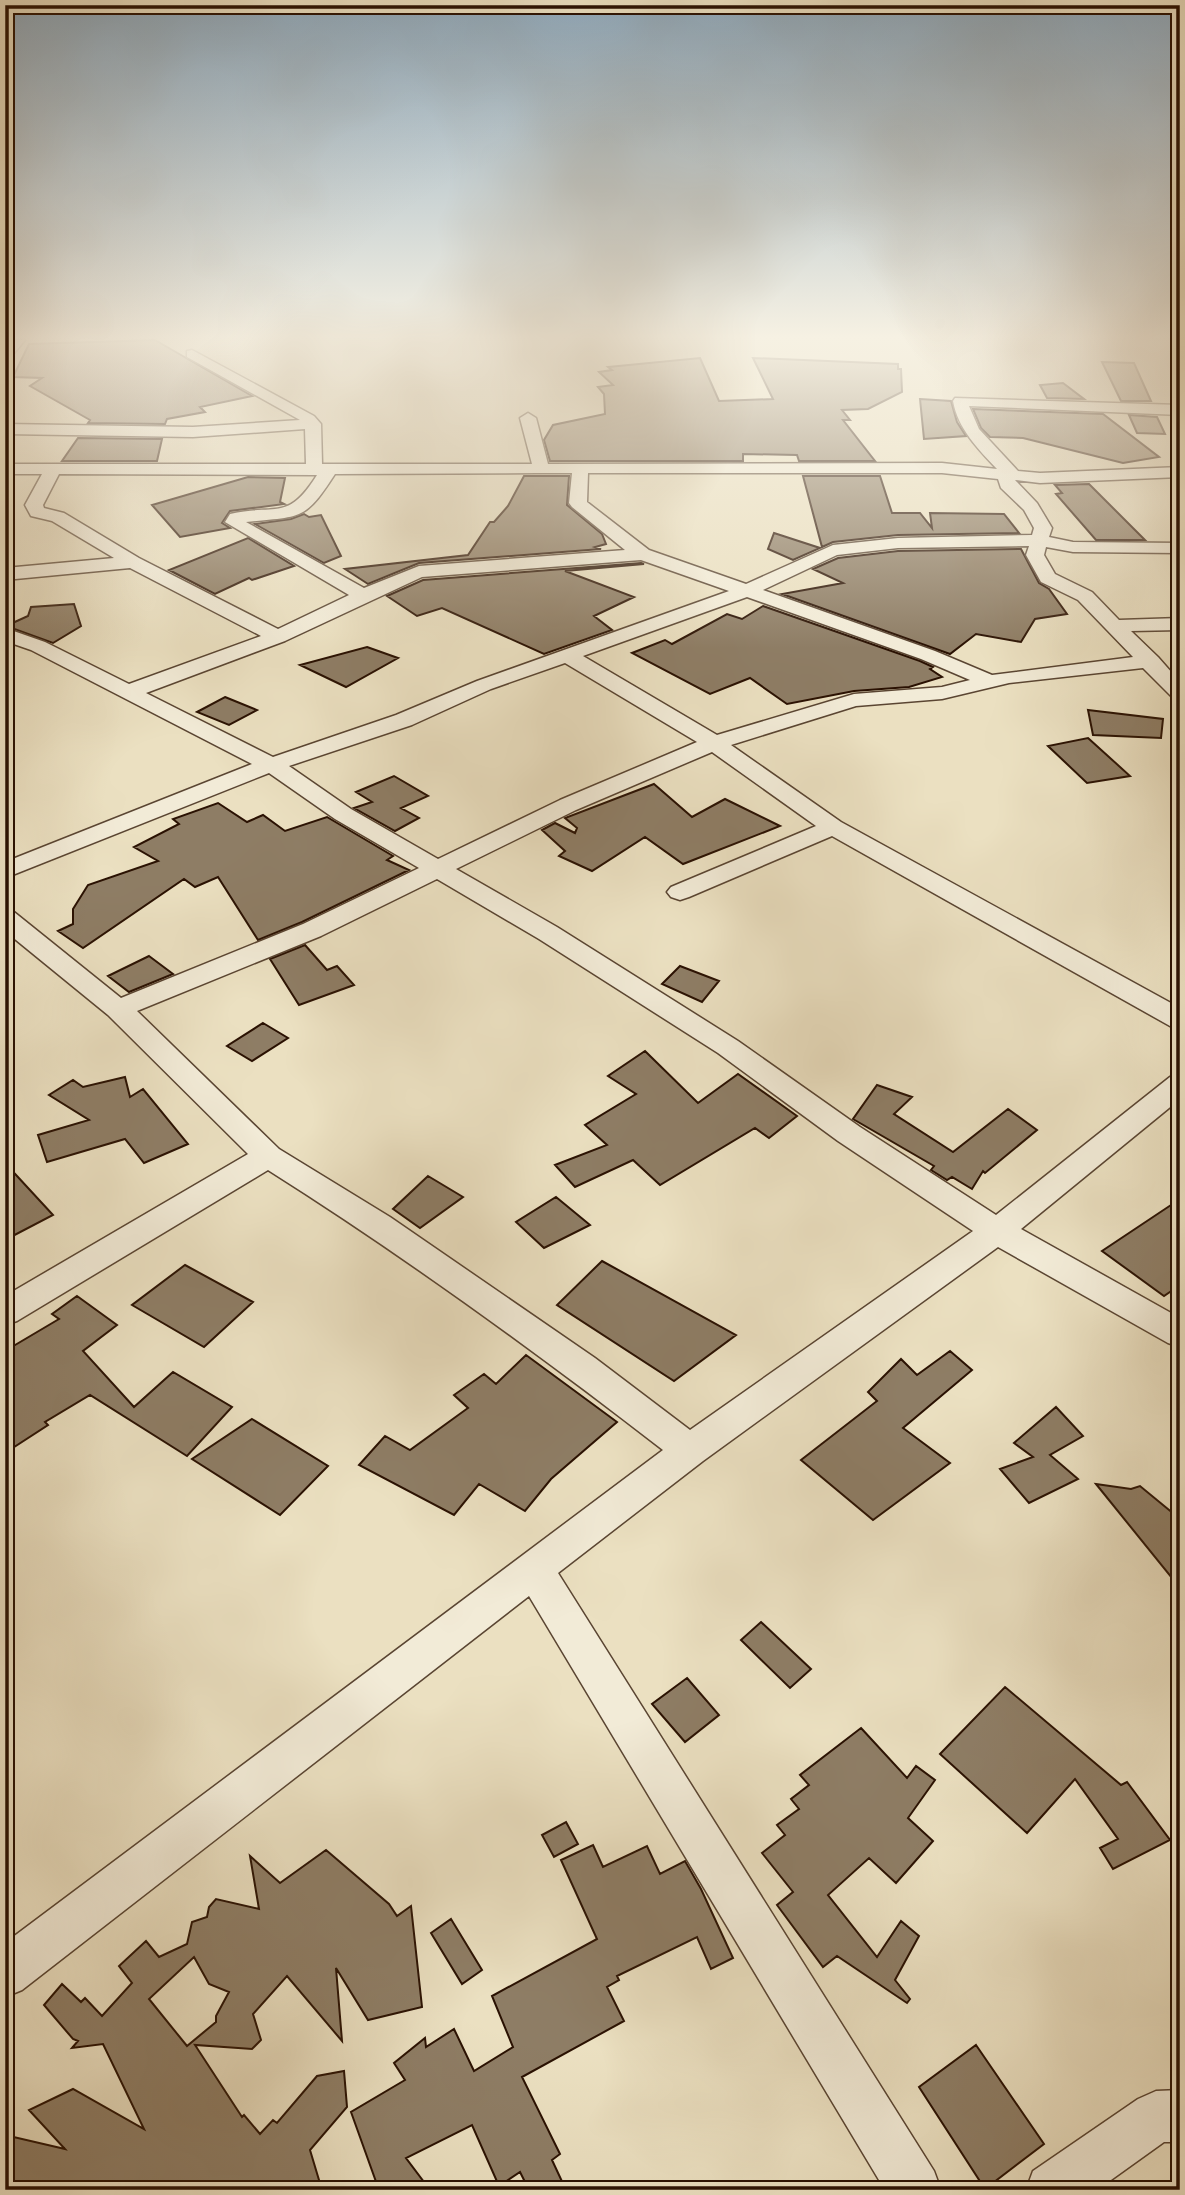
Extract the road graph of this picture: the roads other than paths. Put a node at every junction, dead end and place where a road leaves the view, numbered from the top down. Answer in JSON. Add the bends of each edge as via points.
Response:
{"nodes":[{"id":1,"x":316,"y":442,"type":"edge"},
{"id":2,"x":535,"y":442,"type":"edge"},
{"id":3,"x":983,"y":442,"type":"edge"},
{"id":4,"x":5,"y":469,"type":"edge"},
{"id":5,"x":53,"y":469,"type":"junction"},
{"id":6,"x":542,"y":470,"type":"junction"},
{"id":7,"x":580,"y":470,"type":"junction"},
{"id":8,"x":321,"y":471,"type":"junction"},
{"id":9,"x":1180,"y":472,"type":"edge"},
{"id":10,"x":1006,"y":474,"type":"junction"},
{"id":11,"x":1040,"y":540,"type":"junction"},
{"id":12,"x":1180,"y":548,"type":"edge"},
{"id":13,"x":643,"y":554,"type":"junction"},
{"id":14,"x":133,"y":562,"type":"junction"},
{"id":15,"x":5,"y":574,"type":"edge"},
{"id":16,"x":746,"y":591,"type":"junction"},
{"id":17,"x":364,"y":596,"type":"junction"},
{"id":18,"x":1180,"y":624,"type":"edge"},
{"id":19,"x":1116,"y":626,"type":"junction"},
{"id":20,"x":5,"y":634,"type":"edge"},
{"id":21,"x":278,"y":637,"type":"junction"},
{"id":22,"x":567,"y":655,"type":"junction"},
{"id":23,"x":1151,"y":661,"type":"junction"},
{"id":24,"x":992,"y":681,"type":"junction"},
{"id":25,"x":128,"y":692,"type":"junction"},
{"id":26,"x":1180,"y":694,"type":"edge"},
{"id":27,"x":714,"y":743,"type":"junction"},
{"id":28,"x":272,"y":765,"type":"junction"},
{"id":29,"x":832,"y":827,"type":"junction"},
{"id":30,"x":439,"y":868,"type":"junction"},
{"id":31,"x":5,"y":871,"type":"edge"},
{"id":32,"x":680,"y":892,"type":"dead end"},
{"id":33,"x":5,"y":918,"type":"edge"},
{"id":34,"x":118,"y":1009,"type":"junction"},
{"id":35,"x":1180,"y":1020,"type":"edge"},
{"id":36,"x":1180,"y":1084,"type":"edge"},
{"id":37,"x":268,"y":1156,"type":"junction"},
{"id":38,"x":997,"y":1231,"type":"junction"},
{"id":39,"x":5,"y":1312,"type":"edge"},
{"id":40,"x":1180,"y":1334,"type":"edge"},
{"id":41,"x":690,"y":1450,"type":"junction"},
{"id":42,"x":533,"y":1568,"type":"junction"},
{"id":43,"x":5,"y":1973,"type":"edge"},
{"id":44,"x":1180,"y":2116,"type":"edge"},
{"id":45,"x":915,"y":2190,"type":"edge"},
{"id":46,"x":1052,"y":2190,"type":"edge"}],
"edges":[{"from":1,"to":8,"type":"street"},
{"from":2,"to":6,"type":"street"},
{"from":3,"to":10,"type":"street","via":[[1011,473]]},
{"from":4,"to":5,"type":"street"},
{"from":5,"to":8,"type":"street"},
{"from":5,"to":14,"type":"street","via":[[34,505],[37,513],[58,517]]},
{"from":6,"to":7,"type":"street"},
{"from":6,"to":8,"type":"street"},
{"from":7,"to":10,"type":"street","via":[[942,468]]},
{"from":7,"to":13,"type":"street","via":[[578,503]]},
{"from":8,"to":17,"type":"street","via":[[305,506],[296,511],[249,515],[234,522]]},
{"from":9,"to":10,"type":"street","via":[[1040,478]]},
{"from":10,"to":11,"type":"street","via":[[1007,485],[1031,507],[1043,528]]},
{"from":11,"to":12,"type":"street","via":[[1073,547]]},
{"from":11,"to":16,"type":"street","via":[[898,543],[833,550]]},
{"from":11,"to":19,"type":"street","via":[[1035,555],[1048,578],[1085,596]]},
{"from":13,"to":16,"type":"street"},
{"from":13,"to":17,"type":"street","via":[[419,572]]},
{"from":14,"to":15,"type":"street"},
{"from":14,"to":21,"type":"street"},
{"from":16,"to":22,"type":"street"},
{"from":16,"to":24,"type":"street"},
{"from":17,"to":21,"type":"street"},
{"from":18,"to":19,"type":"street"},
{"from":19,"to":23,"type":"street"},
{"from":20,"to":25,"type":"street"},
{"from":21,"to":25,"type":"street"},
{"from":22,"to":27,"type":"street"},
{"from":22,"to":28,"type":"street","via":[[404,720]]},
{"from":23,"to":24,"type":"street"},
{"from":23,"to":26,"type":"street"},
{"from":24,"to":27,"type":"street","via":[[942,693],[854,700]]},
{"from":25,"to":28,"type":"street"},
{"from":27,"to":29,"type":"street"},
{"from":27,"to":30,"type":"street","via":[[568,805]]},
{"from":28,"to":30,"type":"street","via":[[343,814]]},
{"from":28,"to":31,"type":"street"},
{"from":29,"to":32,"type":"street"},
{"from":29,"to":35,"type":"street"},
{"from":30,"to":34,"type":"street","via":[[313,930]]},
{"from":30,"to":38,"type":"street","via":[[728,1047]]},
{"from":33,"to":34,"type":"street"},
{"from":34,"to":37,"type":"street"},
{"from":36,"to":38,"type":"street"},
{"from":37,"to":39,"type":"street"},
{"from":37,"to":41,"type":"street","via":[[379,1225]]},
{"from":38,"to":40,"type":"street"},
{"from":38,"to":41,"type":"street"},
{"from":41,"to":42,"type":"street"},
{"from":42,"to":43,"type":"street"},
{"from":42,"to":45,"type":"street"},
{"from":44,"to":46,"type":"street","via":[[1156,2117]]}]}
